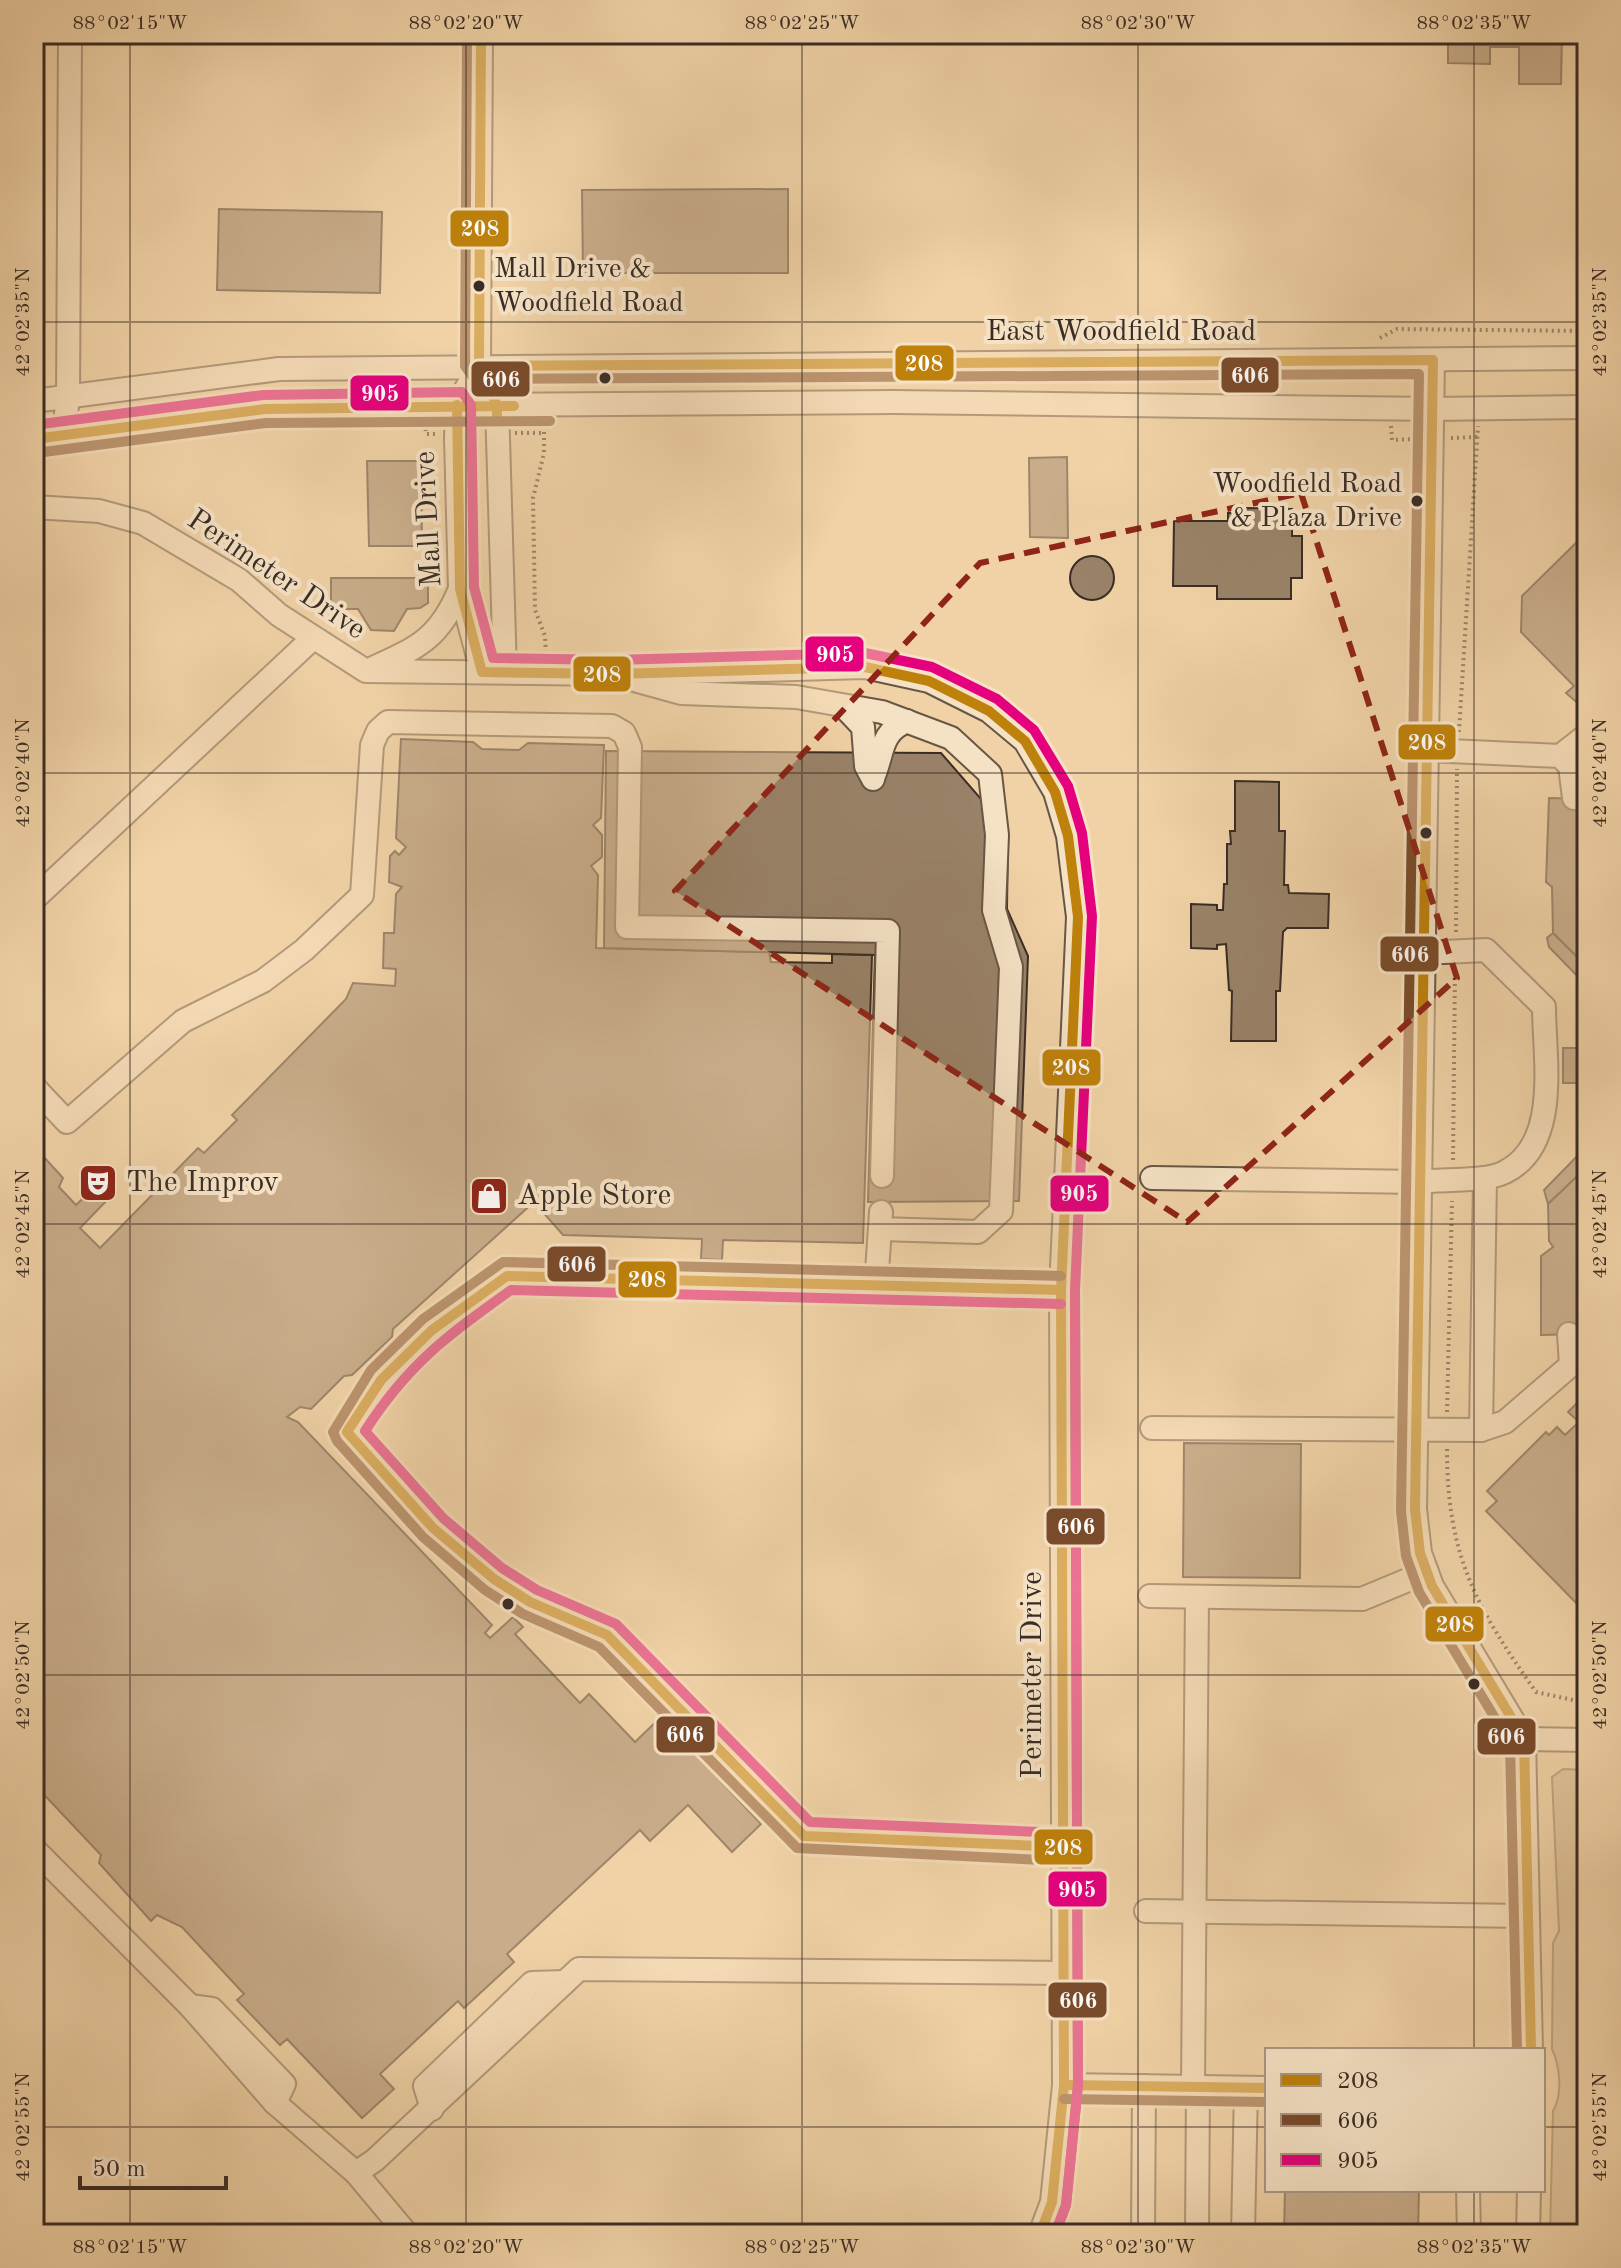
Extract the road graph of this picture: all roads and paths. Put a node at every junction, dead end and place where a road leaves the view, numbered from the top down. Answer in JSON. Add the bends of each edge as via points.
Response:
{"nodes":[{"id":1,"x":70,"y":34,"type":"edge"},
{"id":2,"x":481,"y":34,"type":"edge"},
{"id":3,"x":1486,"y":329,"type":"junction"},
{"id":4,"x":1587,"y":331,"type":"edge"},
{"id":5,"x":1378,"y":339,"type":"dead end"},
{"id":6,"x":1587,"y":358,"type":"edge"},
{"id":7,"x":1433,"y":360,"type":"junction"},
{"id":8,"x":1484,"y":360,"type":"junction"},
{"id":9,"x":479,"y":366,"type":"junction"},
{"id":10,"x":68,"y":399,"type":"junction"},
{"id":11,"x":34,"y":401,"type":"edge"},
{"id":12,"x":457,"y":405,"type":"junction"},
{"id":13,"x":497,"y":405,"type":"junction"},
{"id":14,"x":1587,"y":407,"type":"edge"},
{"id":15,"x":1433,"y":409,"type":"junction"},
{"id":16,"x":1479,"y":409,"type":"junction"},
{"id":17,"x":545,"y":433,"type":"dead end"},
{"id":18,"x":63,"y":436,"type":"junction"},
{"id":19,"x":1477,"y":437,"type":"dead end"},
{"id":20,"x":34,"y":439,"type":"edge"},
{"id":21,"x":34,"y":507,"type":"edge"},
{"id":22,"x":460,"y":589,"type":"junction"},
{"id":23,"x":312,"y":639,"type":"junction"},
{"id":24,"x":545,"y":644,"type":"dead end"},
{"id":25,"x":366,"y":671,"type":"junction"},
{"id":26,"x":482,"y":672,"type":"junction"},
{"id":27,"x":505,"y":672,"type":"junction"},
{"id":28,"x":614,"y":674,"type":"junction"},
{"id":29,"x":843,"y":706,"type":"junction"},
{"id":30,"x":907,"y":721,"type":"junction"},
{"id":31,"x":1587,"y":735,"type":"edge"},
{"id":32,"x":1427,"y":750,"type":"junction"},
{"id":33,"x":1560,"y":756,"type":"junction"},
{"id":34,"x":1574,"y":798,"type":"dead end"},
{"id":35,"x":34,"y":899,"type":"edge"},
{"id":36,"x":1423,"y":953,"type":"junction"},
{"id":37,"x":34,"y":1087,"type":"edge"},
{"id":38,"x":882,"y":1176,"type":"dead end"},
{"id":39,"x":1152,"y":1178,"type":"dead end"},
{"id":40,"x":1485,"y":1178,"type":"junction"},
{"id":41,"x":1419,"y":1182,"type":"junction"},
{"id":42,"x":876,"y":1287,"type":"junction"},
{"id":43,"x":1061,"y":1290,"type":"junction"},
{"id":44,"x":1569,"y":1334,"type":"dead end"},
{"id":45,"x":1152,"y":1428,"type":"dead end"},
{"id":46,"x":1415,"y":1428,"type":"junction"},
{"id":47,"x":1481,"y":1430,"type":"junction"},
{"id":48,"x":1447,"y":1456,"type":"dead end"},
{"id":49,"x":1427,"y":1572,"type":"junction"},
{"id":50,"x":1150,"y":1596,"type":"dead end"},
{"id":51,"x":1197,"y":1598,"type":"junction"},
{"id":52,"x":1587,"y":1703,"type":"edge"},
{"id":53,"x":1524,"y":1739,"type":"junction"},
{"id":54,"x":1587,"y":1740,"type":"edge"},
{"id":55,"x":1063,"y":1847,"type":"junction"},
{"id":56,"x":34,"y":1849,"type":"edge"},
{"id":57,"x":1146,"y":1911,"type":"dead end"},
{"id":58,"x":1195,"y":1911,"type":"junction"},
{"id":59,"x":1528,"y":1916,"type":"junction"},
{"id":60,"x":1064,"y":1973,"type":"junction"},
{"id":61,"x":1531,"y":2048,"type":"edge"},
{"id":62,"x":1064,"y":2085,"type":"junction"},
{"id":63,"x":1144,"y":2086,"type":"junction"},
{"id":64,"x":1195,"y":2087,"type":"junction"},
{"id":65,"x":1256,"y":2088,"type":"edge"},
{"id":66,"x":1256,"y":2143,"type":"edge"},
{"id":67,"x":356,"y":2173,"type":"junction"},
{"id":68,"x":1468,"y":2192,"type":"edge"},
{"id":69,"x":1529,"y":2192,"type":"edge"},
{"id":70,"x":407,"y":2234,"type":"edge"},
{"id":71,"x":1040,"y":2234,"type":"edge"},
{"id":72,"x":1143,"y":2234,"type":"edge"},
{"id":73,"x":1197,"y":2234,"type":"edge"},
{"id":74,"x":1243,"y":2234,"type":"edge"},
{"id":75,"x":1469,"y":2234,"type":"edge"},
{"id":76,"x":1528,"y":2234,"type":"edge"}],
"edges":[{"from":1,"to":10,"type":"street"},
{"from":2,"to":9,"type":"street"},
{"from":3,"to":4,"type":"path"},
{"from":3,"to":5,"type":"path","via":[[1397,329]]},
{"from":3,"to":8,"type":"path"},
{"from":6,"to":8,"type":"street","name":"East Woodfield Road"},
{"from":7,"to":8,"type":"street","name":"East Woodfield Road"},
{"from":7,"to":9,"type":"street","name":"East Woodfield Road"},
{"from":7,"to":15,"type":"street"},
{"from":9,"to":10,"type":"street","name":"East Woodfield Road","via":[[279,369]]},
{"from":9,"to":12,"type":"street"},
{"from":9,"to":13,"type":"street"},
{"from":10,"to":11,"type":"street","name":"East Woodfield Road"},
{"from":10,"to":18,"type":"street"},
{"from":12,"to":13,"type":"street"},
{"from":12,"to":18,"type":"street","via":[[265,409]]},
{"from":12,"to":22,"type":"street","name":"Mall Drive"},
{"from":13,"to":15,"type":"street","via":[[894,402]]},
{"from":13,"to":27,"type":"street"},
{"from":14,"to":16,"type":"street"},
{"from":15,"to":16,"type":"street"},
{"from":15,"to":32,"type":"street"},
{"from":16,"to":19,"type":"path"},
{"from":17,"to":24,"type":"path","via":[[533,498],[535,610]]},
{"from":18,"to":20,"type":"street"},
{"from":21,"to":23,"type":"street","name":"Perimeter Drive","via":[[99,511],[143,523],[239,580]]},
{"from":22,"to":25,"type":"street","via":[[436,633],[410,652]]},
{"from":22,"to":26,"type":"street","name":"Mall Drive"},
{"from":23,"to":25,"type":"street","name":"Perimeter Drive"},
{"from":23,"to":35,"type":"street"},
{"from":25,"to":26,"type":"street","name":"Perimeter Drive"},
{"from":26,"to":27,"type":"street","name":"Perimeter Drive"},
{"from":27,"to":28,"type":"street","name":"Perimeter Drive"},
{"from":28,"to":29,"type":"street","via":[[681,693],[796,697]]},
{"from":28,"to":43,"type":"street","name":"Perimeter Drive","via":[[865,667],[929,681],[989,711],[1025,741],[1055,792],[1068,836],[1078,917]]},
{"from":29,"to":30,"type":"street"},
{"from":29,"to":30,"type":"street","via":[[863,727],[866,766],[873,779],[883,740]]},
{"from":30,"to":42,"type":"street","via":[[951,738],[990,774],[997,835],[994,910],[1011,967],[1001,1211],[978,1232],[881,1221]]},
{"from":31,"to":33,"type":"street"},
{"from":32,"to":33,"type":"street"},
{"from":32,"to":36,"type":"street"},
{"from":33,"to":34,"type":"street","via":[[1570,766]]},
{"from":36,"to":40,"type":"street","via":[[1486,950],[1544,1007],[1544,1114],[1539,1138],[1505,1172]]},
{"from":36,"to":41,"type":"street"},
{"from":37,"to":38,"type":"street","via":[[67,1122],[183,1021],[263,981],[337,921],[362,895],[372,745],[388,722],[612,726],[624,733],[630,747],[627,927],[888,931]]},
{"from":39,"to":41,"type":"street"},
{"from":40,"to":41,"type":"street"},
{"from":40,"to":47,"type":"street"},
{"from":41,"to":46,"type":"street"},
{"from":42,"to":43,"type":"street"},
{"from":42,"to":55,"type":"street","via":[[507,1276],[432,1330],[391,1370],[347,1432],[433,1528],[494,1579],[530,1602],[607,1635],[804,1836]]},
{"from":43,"to":55,"type":"street","name":"Perimeter Drive"},
{"from":44,"to":47,"type":"street","via":[[1571,1365],[1505,1422]]},
{"from":45,"to":46,"type":"street"},
{"from":46,"to":47,"type":"street"},
{"from":46,"to":49,"type":"street","via":[[1415,1509]]},
{"from":48,"to":52,"type":"path","via":[[1451,1525],[1473,1595],[1491,1629],[1536,1692]]},
{"from":49,"to":51,"type":"street","via":[[1362,1599]]},
{"from":49,"to":53,"type":"street"},
{"from":50,"to":51,"type":"street"},
{"from":51,"to":58,"type":"street"},
{"from":53,"to":54,"type":"street"},
{"from":53,"to":59,"type":"street"},
{"from":55,"to":60,"type":"street","name":"Perimeter Drive"},
{"from":56,"to":67,"type":"street","via":[[190,2006],[275,2103]]},
{"from":57,"to":58,"type":"street"},
{"from":58,"to":59,"type":"street"},
{"from":58,"to":64,"type":"street"},
{"from":59,"to":61,"type":"street"},
{"from":60,"to":62,"type":"street","name":"Perimeter Drive"},
{"from":60,"to":67,"type":"street","via":[[579,1969],[432,2109]]},
{"from":62,"to":63,"type":"street"},
{"from":62,"to":71,"type":"street","name":"Perimeter Drive","via":[[1052,2202]]},
{"from":63,"to":64,"type":"street"},
{"from":63,"to":72,"type":"street"},
{"from":64,"to":65,"type":"street"},
{"from":64,"to":73,"type":"street"},
{"from":65,"to":66,"type":"street"},
{"from":66,"to":74,"type":"street"},
{"from":67,"to":70,"type":"street"},
{"from":68,"to":75,"type":"street"},
{"from":69,"to":76,"type":"street"}]}
